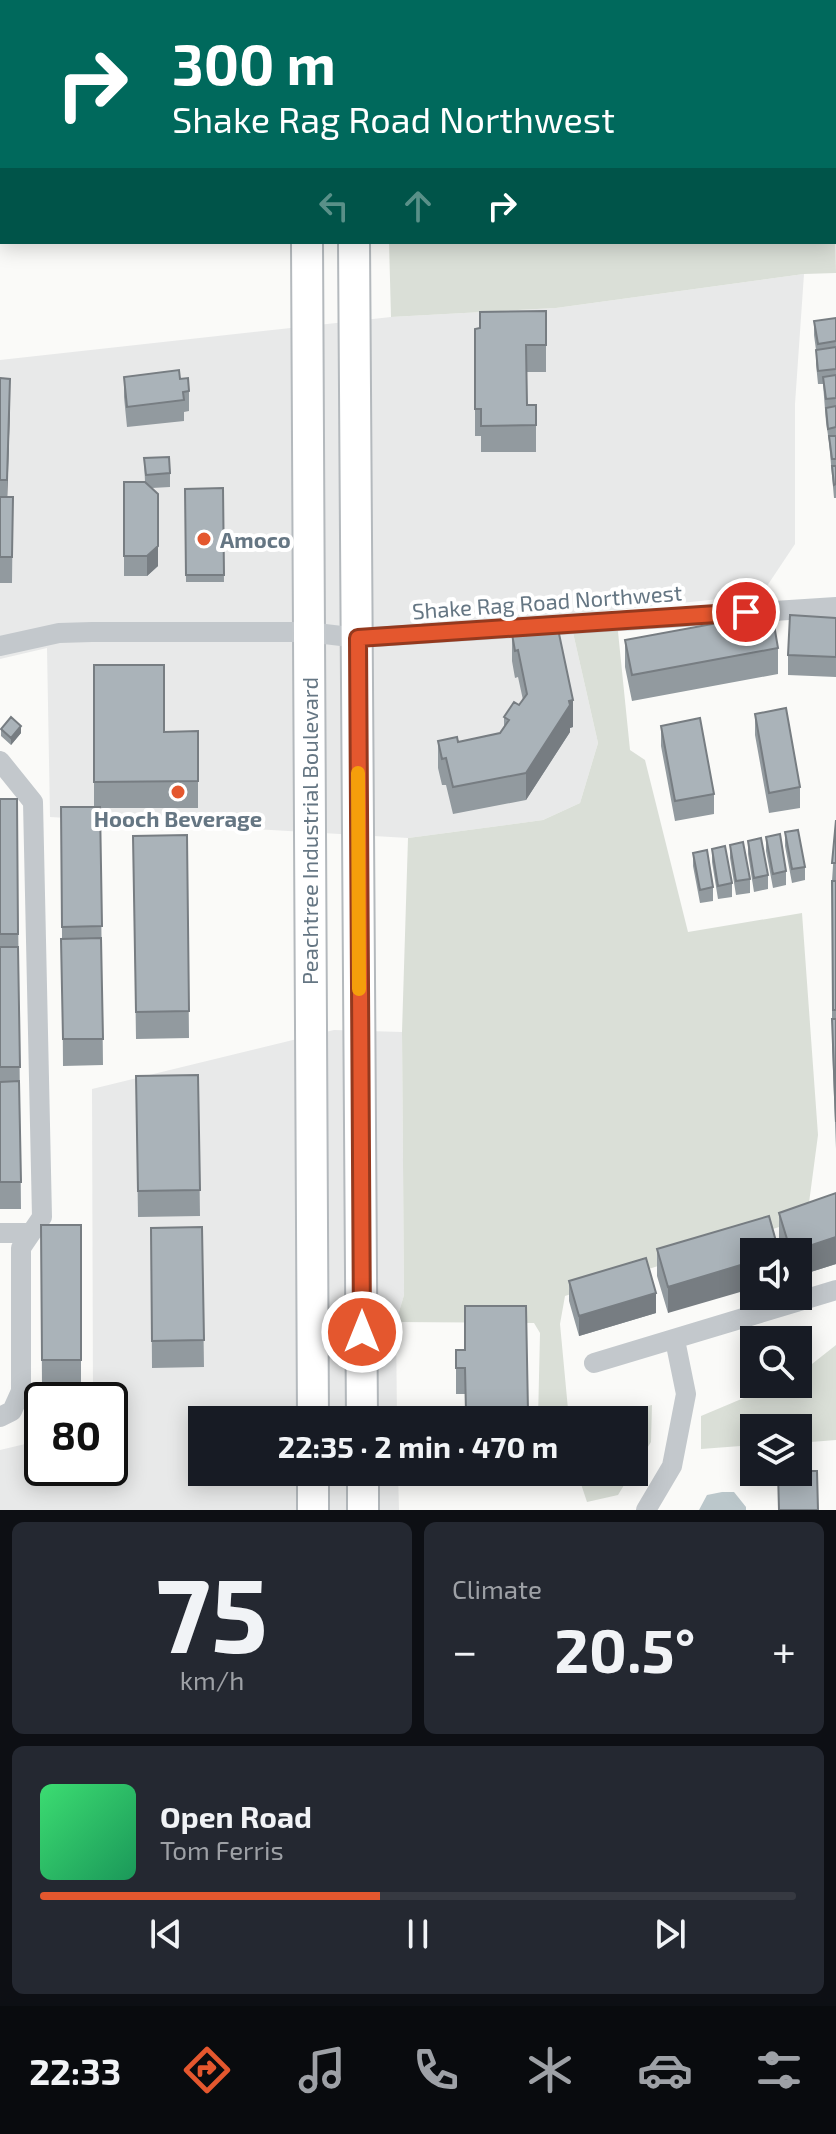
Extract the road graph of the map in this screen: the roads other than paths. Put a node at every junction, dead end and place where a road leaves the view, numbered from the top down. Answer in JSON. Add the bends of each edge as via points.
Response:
{"nodes":[{"id":1,"x":307,"y":244,"type":"edge"},
{"id":2,"x":354,"y":244,"type":"edge"},
{"id":3,"x":836,"y":607,"type":"edge"},
{"id":4,"x":308,"y":632,"type":"junction"},
{"id":5,"x":358,"y":638,"type":"junction"},
{"id":6,"x":0,"y":646,"type":"edge"},
{"id":7,"x":0,"y":761,"type":"edge"},
{"id":8,"x":0,"y":1233,"type":"edge"},
{"id":9,"x":31,"y":1233,"type":"junction"},
{"id":10,"x":836,"y":1290,"type":"edge"},
{"id":11,"x":675,"y":1340,"type":"junction"},
{"id":12,"x":594,"y":1363,"type":"dead end"},
{"id":13,"x":313,"y":1406,"type":"edge"},
{"id":14,"x":362,"y":1406,"type":"edge"},
{"id":15,"x":0,"y":1417,"type":"edge"},
{"id":16,"x":313,"y":1486,"type":"edge"},
{"id":17,"x":363,"y":1486,"type":"edge"},
{"id":18,"x":313,"y":1510,"type":"edge"},
{"id":19,"x":363,"y":1510,"type":"edge"},
{"id":20,"x":646,"y":1510,"type":"edge"}],
"edges":[{"from":1,"to":4,"type":"highway","name":"Peachtree Industrial Boulevard"},
{"from":2,"to":5,"type":"highway"},
{"from":3,"to":5,"type":"street","name":"Shake Rag Road Northwest"},
{"from":4,"to":5,"type":"street","name":"Shake Rag Road Northwest"},
{"from":4,"to":6,"type":"street","name":"Shake Rag Road Northwest","via":[[59,633]]},
{"from":4,"to":13,"type":"highway","name":"Peachtree Industrial Boulevard"},
{"from":5,"to":14,"type":"highway"},
{"from":7,"to":9,"type":"street","via":[[33,802],[42,1217]]},
{"from":8,"to":9,"type":"street"},
{"from":9,"to":15,"type":"street","via":[[21,1248],[21,1391],[12,1411]]},
{"from":10,"to":11,"type":"street"},
{"from":11,"to":12,"type":"street"},
{"from":11,"to":20,"type":"street","via":[[686,1394],[672,1466]]},
{"from":16,"to":18,"type":"highway"},
{"from":17,"to":19,"type":"highway"}]}
